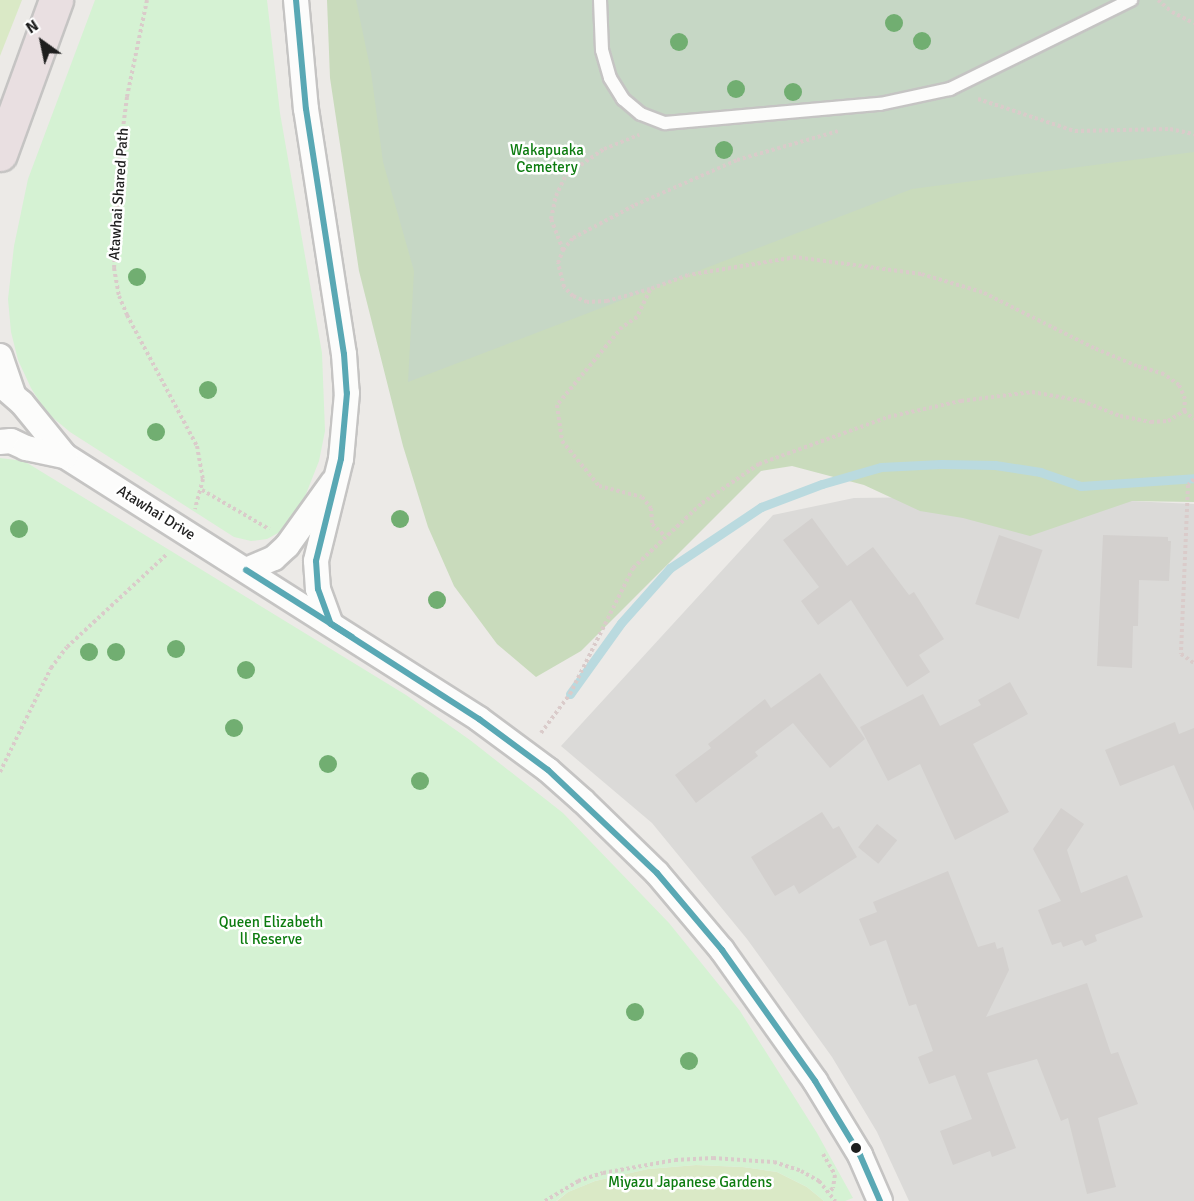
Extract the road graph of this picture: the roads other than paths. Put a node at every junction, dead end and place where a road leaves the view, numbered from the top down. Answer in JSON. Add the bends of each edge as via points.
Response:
{"nodes":[{"id":1,"x":56,"y":0,"type":"edge"},
{"id":2,"x":296,"y":0,"type":"edge"},
{"id":3,"x":600,"y":0,"type":"edge"},
{"id":4,"x":1131,"y":0,"type":"edge"},
{"id":5,"x":0,"y":154,"type":"edge"},
{"id":6,"x":0,"y":356,"type":"edge"},
{"id":7,"x":7,"y":389,"type":"edge"},
{"id":8,"x":4,"y":440,"type":"edge"},
{"id":9,"x":65,"y":456,"type":"junction"},
{"id":10,"x":334,"y":480,"type":"junction"},
{"id":11,"x":246,"y":570,"type":"junction"},
{"id":12,"x":331,"y":624,"type":"junction"},
{"id":13,"x":880,"y":1201,"type":"edge"}],
"edges":[{"from":1,"to":5,"type":"highway"},
{"from":2,"to":10,"type":"street","via":[[306,109],[344,354],[344,439]]},
{"from":3,"to":4,"type":"lane","via":[[602,50],[610,78],[623,99],[641,114],[665,123],[880,104],[950,89]]},
{"from":6,"to":7,"type":"street"},
{"from":7,"to":9,"type":"street"},
{"from":8,"to":9,"type":"street"},
{"from":9,"to":11,"type":"street","name":"Atawhai Drive"},
{"from":10,"to":11,"type":"street","via":[[287,546],[274,558]]},
{"from":10,"to":12,"type":"street","via":[[333,499],[316,561],[318,589]]},
{"from":11,"to":12,"type":"street","name":"Atawhai Drive"},
{"from":12,"to":13,"type":"street","name":"Atawhai Drive","via":[[526,753],[635,850],[722,950],[815,1081],[860,1155]]}]}
